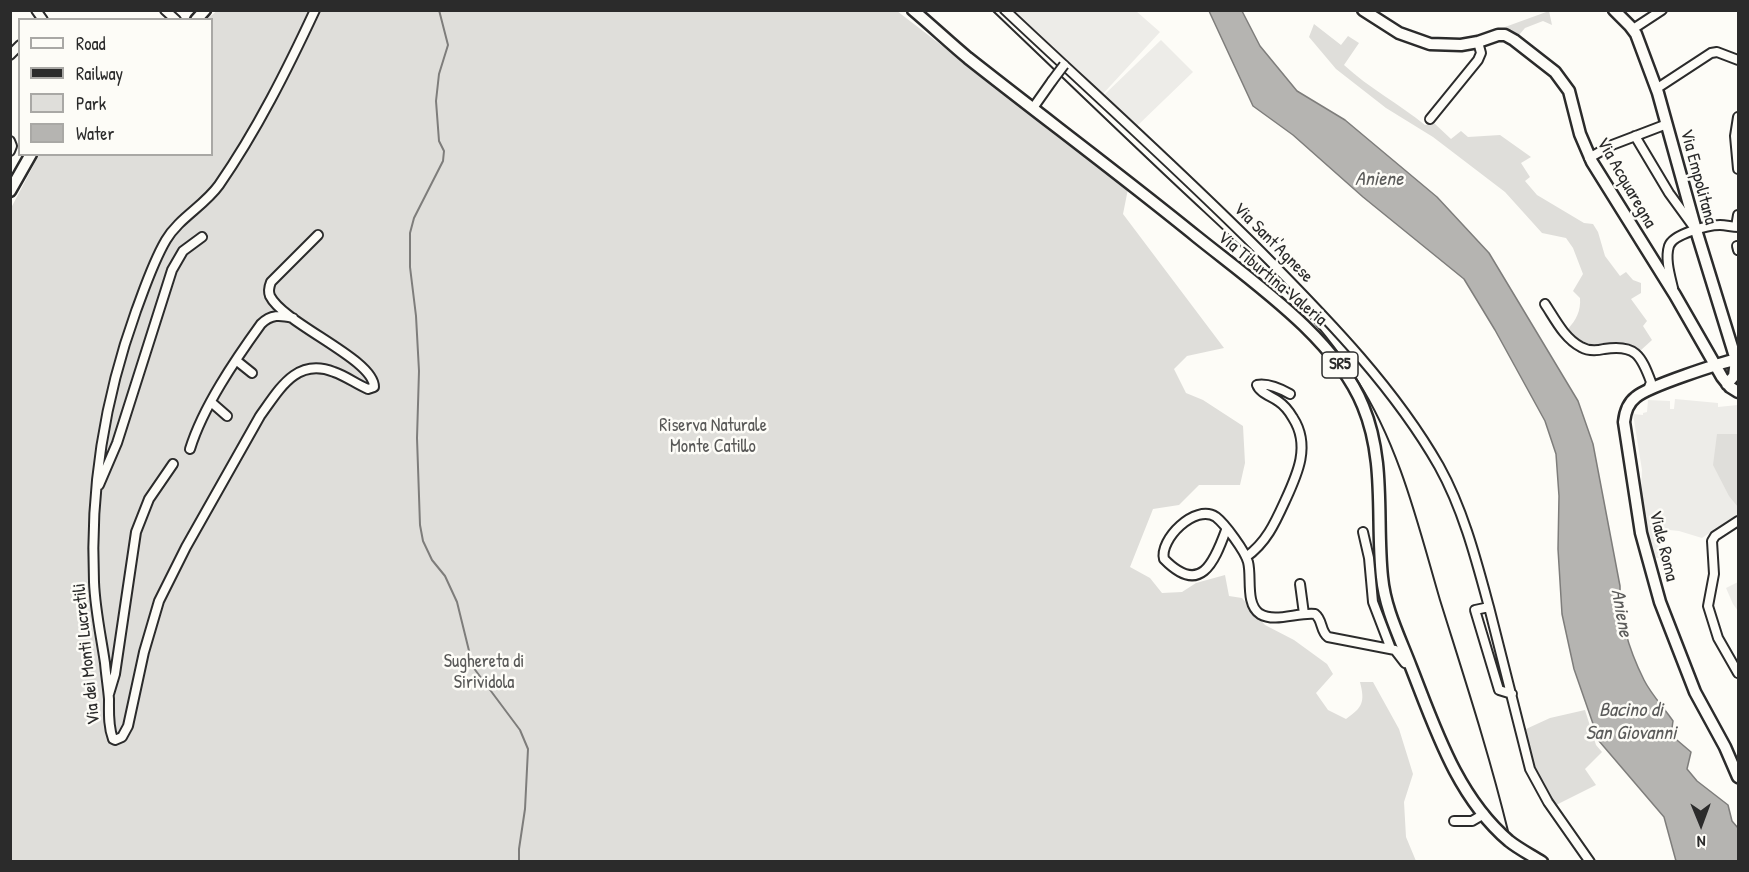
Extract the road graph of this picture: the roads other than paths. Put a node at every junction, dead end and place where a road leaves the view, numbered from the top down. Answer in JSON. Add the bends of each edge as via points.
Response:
{"nodes":[{"id":1,"x":315,"y":10,"type":"edge"},
{"id":2,"x":913,"y":10,"type":"edge"},
{"id":3,"x":1005,"y":10,"type":"edge"},
{"id":4,"x":1363,"y":10,"type":"edge"},
{"id":5,"x":1614,"y":10,"type":"edge"},
{"id":6,"x":1662,"y":10,"type":"edge"},
{"id":7,"x":1633,"y":29,"type":"junction"},
{"id":8,"x":1478,"y":42,"type":"junction"},
{"id":9,"x":1738,"y":60,"type":"edge"},
{"id":10,"x":1064,"y":65,"type":"junction"},
{"id":11,"x":1656,"y":89,"type":"junction"},
{"id":12,"x":1033,"y":108,"type":"junction"},
{"id":13,"x":1738,"y":117,"type":"edge"},
{"id":14,"x":1430,"y":119,"type":"dead end"},
{"id":15,"x":1666,"y":123,"type":"junction"},
{"id":16,"x":1635,"y":136,"type":"junction"},
{"id":17,"x":10,"y":141,"type":"edge"},
{"id":18,"x":10,"y":151,"type":"edge"},
{"id":19,"x":30,"y":156,"type":"edge"},
{"id":20,"x":1589,"y":158,"type":"junction"},
{"id":21,"x":1738,"y":169,"type":"edge"},
{"id":22,"x":10,"y":191,"type":"edge"},
{"id":23,"x":1738,"y":215,"type":"edge"},
{"id":24,"x":1737,"y":227,"type":"edge"},
{"id":25,"x":1696,"y":230,"type":"junction"},
{"id":26,"x":318,"y":235,"type":"dead end"},
{"id":27,"x":202,"y":237,"type":"dead end"},
{"id":28,"x":1675,"y":295,"type":"junction"},
{"id":29,"x":1545,"y":304,"type":"dead end"},
{"id":30,"x":294,"y":318,"type":"junction"},
{"id":31,"x":1737,"y":360,"type":"edge"},
{"id":32,"x":237,"y":361,"type":"junction"},
{"id":33,"x":1716,"y":366,"type":"junction"},
{"id":34,"x":252,"y":373,"type":"dead end"},
{"id":35,"x":1727,"y":384,"type":"junction"},
{"id":36,"x":1652,"y":386,"type":"junction"},
{"id":37,"x":1738,"y":392,"type":"edge"},
{"id":38,"x":1290,"y":394,"type":"dead end"},
{"id":39,"x":211,"y":402,"type":"junction"},
{"id":40,"x":227,"y":416,"type":"dead end"},
{"id":41,"x":190,"y":449,"type":"dead end"},
{"id":42,"x":173,"y":464,"type":"dead end"},
{"id":43,"x":95,"y":492,"type":"junction"},
{"id":44,"x":1738,"y":521,"type":"edge"},
{"id":45,"x":1226,"y":530,"type":"junction"},
{"id":46,"x":1363,"y":532,"type":"dead end"},
{"id":47,"x":1246,"y":557,"type":"junction"},
{"id":48,"x":1300,"y":584,"type":"dead end"},
{"id":49,"x":1489,"y":607,"type":"junction"},
{"id":50,"x":1304,"y":614,"type":"junction"},
{"id":51,"x":1392,"y":649,"type":"junction"},
{"id":52,"x":1738,"y":673,"type":"edge"},
{"id":53,"x":1420,"y":689,"type":"junction"},
{"id":54,"x":1512,"y":694,"type":"junction"},
{"id":55,"x":108,"y":696,"type":"junction"},
{"id":56,"x":1738,"y":777,"type":"edge"},
{"id":57,"x":1484,"y":814,"type":"junction"},
{"id":58,"x":1454,"y":821,"type":"dead end"},
{"id":59,"x":1542,"y":861,"type":"edge"},
{"id":60,"x":1590,"y":861,"type":"edge"}],
"edges":[{"from":1,"to":43,"type":"street","name":"Via dei Monti Lucretili","via":[[278,87],[232,164],[208,198],[174,228],[159,254],[117,368]]},
{"from":2,"to":12,"type":"main road","name":"Via Tiburtina Valeria","number":"SR5"},
{"from":3,"to":10,"type":"street","name":"Via Sant'Agnese"},
{"from":4,"to":8,"type":"main road","name":"Via Acquaregna","via":[[1420,41],[1446,45]]},
{"from":5,"to":7,"type":"main road","name":"Via Empolitana"},
{"from":6,"to":7,"type":"street"},
{"from":7,"to":11,"type":"main road","name":"Via Empolitana"},
{"from":8,"to":14,"type":"street","via":[[1478,60]]},
{"from":8,"to":20,"type":"main road","name":"Via Acquaregna","via":[[1506,35],[1555,72],[1569,91]]},
{"from":9,"to":11,"type":"street","via":[[1711,52]]},
{"from":10,"to":12,"type":"street","bridge":true},
{"from":10,"to":49,"type":"street","name":"Via Sant'Agnese","via":[[1311,302],[1393,398],[1447,483],[1472,547]]},
{"from":11,"to":15,"type":"main road","name":"Via Empolitana"},
{"from":12,"to":53,"type":"main road","name":"Via Tiburtina Valeria","number":"SR5","via":[[1294,317],[1329,351],[1349,379],[1365,410],[1374,446],[1384,590]]},
{"from":13,"to":21,"type":"street"},
{"from":15,"to":16,"type":"street"},
{"from":15,"to":25,"type":"main road","name":"Via Empolitana"},
{"from":16,"to":20,"type":"street"},
{"from":16,"to":25,"type":"street"},
{"from":17,"to":18,"type":"street"},
{"from":19,"to":22,"type":"main road"},
{"from":20,"to":28,"type":"main road","name":"Via Acquaregna"},
{"from":23,"to":24,"type":"street"},
{"from":24,"to":25,"type":"street","via":[[1716,225]]},
{"from":25,"to":28,"type":"street","via":[[1675,238],[1669,246],[1668,265]]},
{"from":25,"to":31,"type":"main road","name":"Via Empolitana"},
{"from":26,"to":30,"type":"street","via":[[271,282],[271,297]]},
{"from":27,"to":43,"type":"street","via":[[183,250],[172,270],[114,453]]},
{"from":28,"to":33,"type":"main road","name":"Via Acquaregna"},
{"from":29,"to":36,"type":"street","via":[[1566,334],[1583,348],[1615,347],[1638,355]]},
{"from":30,"to":32,"type":"street","via":[[275,316],[265,320]]},
{"from":30,"to":55,"type":"street","name":"Via dei Monti Lucretili","via":[[357,363],[372,378],[374,387],[368,389],[320,368],[300,372],[284,383],[256,424],[162,595],[144,652],[129,722],[118,740],[111,736]]},
{"from":31,"to":33,"type":"main road","name":"Viale Roma"},
{"from":31,"to":35,"type":"main road","via":[[1734,376]]},
{"from":32,"to":34,"type":"street"},
{"from":32,"to":39,"type":"street"},
{"from":33,"to":35,"type":"main road","name":"Via Acquaregna"},
{"from":33,"to":36,"type":"main road","name":"Viale Roma"},
{"from":35,"to":37,"type":"main road"},
{"from":36,"to":56,"type":"main road","name":"Viale Roma","via":[[1632,400],[1624,422],[1642,539],[1660,602],[1695,692]]},
{"from":38,"to":47,"type":"street","via":[[1257,385],[1292,416],[1302,449],[1297,476],[1277,520],[1265,540]]},
{"from":39,"to":40,"type":"street"},
{"from":39,"to":41,"type":"street"},
{"from":42,"to":55,"type":"street","via":[[149,499],[136,532],[115,674]]},
{"from":43,"to":55,"type":"street","name":"Via dei Monti Lucretili","via":[[94,584]]},
{"from":44,"to":52,"type":"street","via":[[1712,541],[1714,574],[1708,606],[1718,638]]},
{"from":45,"to":45,"type":"street","via":[[1216,555],[1200,575],[1186,575],[1164,559],[1167,544],[1192,516],[1211,515]]},
{"from":45,"to":47,"type":"street"},
{"from":46,"to":51,"type":"street","via":[[1373,602]]},
{"from":47,"to":50,"type":"street","via":[[1257,611],[1270,617]]},
{"from":48,"to":50,"type":"street"},
{"from":49,"to":54,"type":"street","name":"Via Sant'Agnese"},
{"from":49,"to":54,"type":"street","via":[[1474,610],[1499,690]]},
{"from":50,"to":51,"type":"street","via":[[1315,614],[1324,633],[1331,638]]},
{"from":51,"to":53,"type":"street"},
{"from":53,"to":57,"type":"main road","name":"Via Tiburtina Valeria","number":"SR5","via":[[1451,765]]},
{"from":54,"to":60,"type":"street","name":"Via Sant'Agnese","via":[[1533,774]]},
{"from":57,"to":58,"type":"street","via":[[1472,821]]},
{"from":57,"to":59,"type":"main road","name":"Via Tiburtina Valeria","number":"SR5","via":[[1509,840]]}]}
